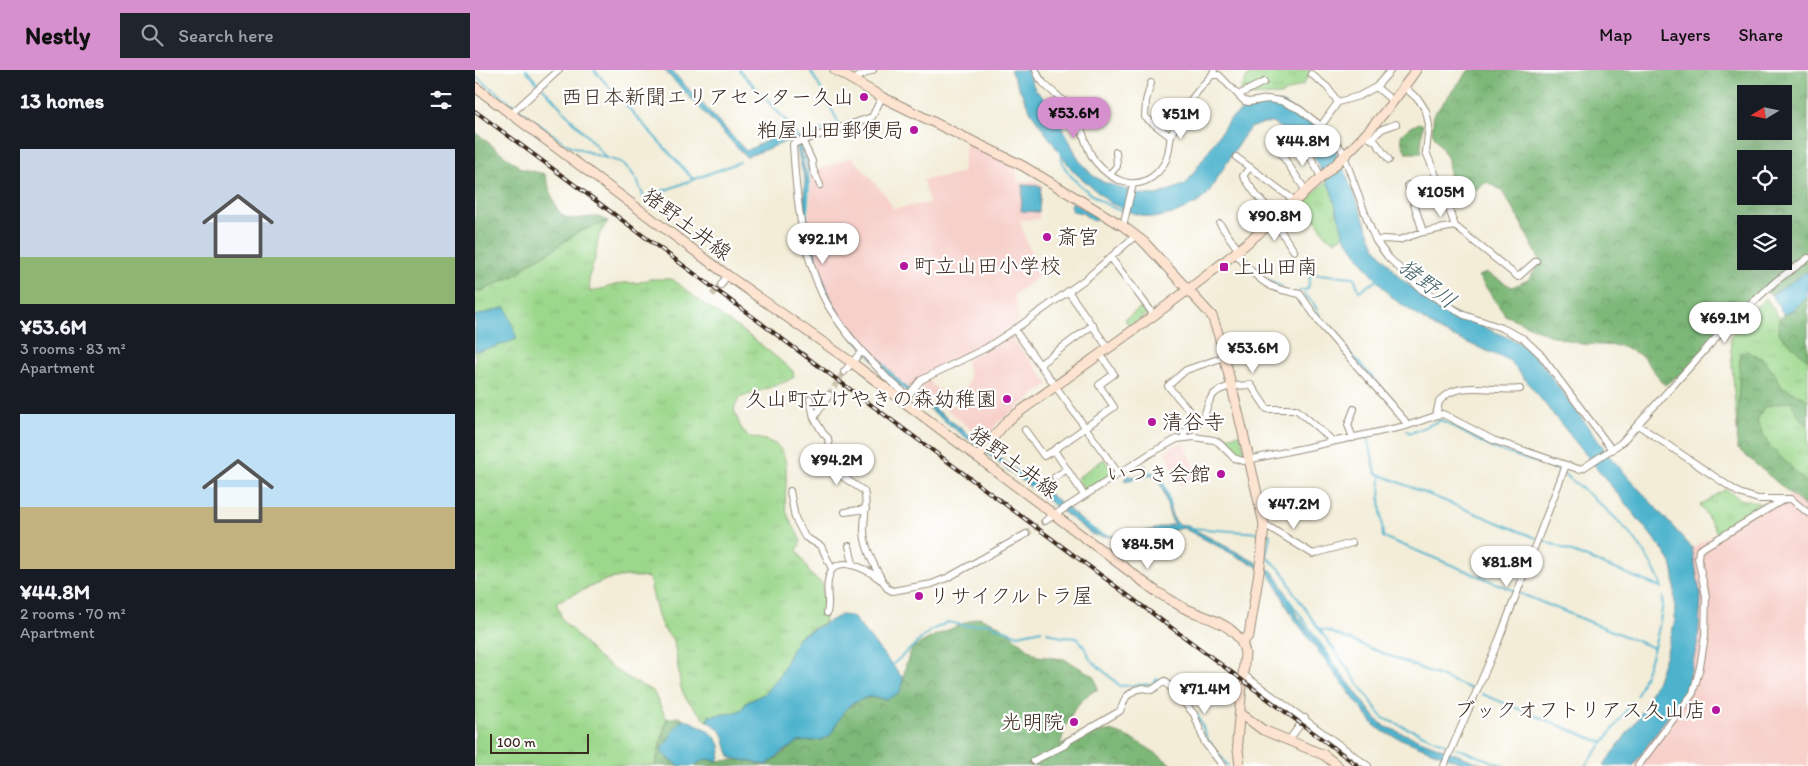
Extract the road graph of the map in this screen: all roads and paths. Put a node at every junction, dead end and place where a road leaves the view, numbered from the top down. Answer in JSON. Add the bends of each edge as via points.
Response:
{"nodes":[{"id":1,"x":559,"y":70,"type":"edge"},
{"id":2,"x":835,"y":70,"type":"edge"},
{"id":3,"x":873,"y":70,"type":"edge"},
{"id":4,"x":1036,"y":70,"type":"edge"},
{"id":5,"x":1416,"y":70,"type":"edge"},
{"id":6,"x":1388,"y":71,"type":"edge"},
{"id":7,"x":1213,"y":72,"type":"edge"},
{"id":8,"x":1311,"y":74,"type":"dead end"},
{"id":9,"x":854,"y":81,"type":"junction"},
{"id":10,"x":1264,"y":82,"type":"dead end"},
{"id":11,"x":1151,"y":83,"type":"dead end"},
{"id":12,"x":1404,"y":86,"type":"junction"},
{"id":13,"x":475,"y":87,"type":"edge"},
{"id":14,"x":1376,"y":87,"type":"junction"},
{"id":15,"x":1238,"y":95,"type":"junction"},
{"id":16,"x":882,"y":97,"type":"junction"},
{"id":17,"x":1393,"y":101,"type":"junction"},
{"id":18,"x":1338,"y":102,"type":"junction"},
{"id":19,"x":511,"y":114,"type":"junction"},
{"id":20,"x":1397,"y":124,"type":"dead end"},
{"id":21,"x":1321,"y":126,"type":"junction"},
{"id":22,"x":1171,"y":137,"type":"junction"},
{"id":23,"x":1368,"y":137,"type":"junction"},
{"id":24,"x":798,"y":142,"type":"junction"},
{"id":25,"x":1116,"y":152,"type":"dead end"},
{"id":26,"x":1236,"y":157,"type":"dead end"},
{"id":27,"x":1343,"y":157,"type":"junction"},
{"id":28,"x":1389,"y":160,"type":"dead end"},
{"id":29,"x":1250,"y":167,"type":"junction"},
{"id":30,"x":1110,"y":174,"type":"junction"},
{"id":31,"x":1322,"y":177,"type":"junction"},
{"id":32,"x":820,"y":185,"type":"dead end"},
{"id":33,"x":1408,"y":185,"type":"dead end"},
{"id":34,"x":1133,"y":187,"type":"junction"},
{"id":35,"x":1306,"y":191,"type":"junction"},
{"id":36,"x":1295,"y":201,"type":"junction"},
{"id":37,"x":1276,"y":220,"type":"junction"},
{"id":38,"x":1220,"y":224,"type":"dead end"},
{"id":39,"x":1123,"y":226,"type":"junction"},
{"id":40,"x":1455,"y":226,"type":"junction"},
{"id":41,"x":1423,"y":232,"type":"junction"},
{"id":42,"x":1135,"y":236,"type":"junction"},
{"id":43,"x":1376,"y":241,"type":"junction"},
{"id":44,"x":1294,"y":251,"type":"dead end"},
{"id":45,"x":1237,"y":252,"type":"junction"},
{"id":46,"x":1111,"y":258,"type":"junction"},
{"id":47,"x":1808,"y":258,"type":"edge"},
{"id":48,"x":1536,"y":261,"type":"dead end"},
{"id":49,"x":727,"y":275,"type":"junction"},
{"id":50,"x":721,"y":284,"type":"tunnel mouth"},
{"id":51,"x":1189,"y":290,"type":"junction"},
{"id":52,"x":1068,"y":291,"type":"junction"},
{"id":53,"x":1154,"y":315,"type":"junction"},
{"id":54,"x":1093,"y":326,"type":"junction"},
{"id":55,"x":1014,"y":329,"type":"junction"},
{"id":56,"x":1108,"y":348,"type":"junction"},
{"id":57,"x":862,"y":351,"type":"junction"},
{"id":58,"x":1100,"y":354,"type":"junction"},
{"id":59,"x":1224,"y":357,"type":"junction"},
{"id":60,"x":851,"y":362,"type":"junction"},
{"id":61,"x":1040,"y":364,"type":"junction"},
{"id":62,"x":844,"y":372,"type":"tunnel mouth"},
{"id":63,"x":1055,"y":386,"type":"junction"},
{"id":64,"x":1232,"y":386,"type":"junction"},
{"id":65,"x":1520,"y":389,"type":"dead end"},
{"id":66,"x":829,"y":396,"type":"tunnel mouth"},
{"id":67,"x":905,"y":399,"type":"junction"},
{"id":68,"x":810,"y":400,"type":"dead end"},
{"id":69,"x":1354,"y":409,"type":"dead end"},
{"id":70,"x":1436,"y":415,"type":"junction"},
{"id":71,"x":815,"y":418,"type":"junction"},
{"id":72,"x":1199,"y":422,"type":"junction"},
{"id":73,"x":1638,"y":425,"type":"junction"},
{"id":74,"x":1406,"y":426,"type":"junction"},
{"id":75,"x":1087,"y":428,"type":"junction"},
{"id":76,"x":1025,"y":430,"type":"dead end"},
{"id":77,"x":1184,"y":438,"type":"junction"},
{"id":78,"x":1353,"y":438,"type":"junction"},
{"id":79,"x":1333,"y":441,"type":"junction"},
{"id":80,"x":1055,"y":450,"type":"junction"},
{"id":81,"x":1612,"y":450,"type":"junction"},
{"id":82,"x":983,"y":451,"type":"junction"},
{"id":83,"x":1249,"y":460,"type":"junction"},
{"id":84,"x":1566,"y":466,"type":"junction"},
{"id":85,"x":1067,"y":469,"type":"junction"},
{"id":86,"x":1119,"y":474,"type":"junction"},
{"id":87,"x":1055,"y":477,"type":"dead end"},
{"id":88,"x":791,"y":491,"type":"dead end"},
{"id":89,"x":1084,"y":495,"type":"junction"},
{"id":90,"x":1783,"y":500,"type":"junction"},
{"id":91,"x":1295,"y":508,"type":"dead end"},
{"id":92,"x":866,"y":509,"type":"junction"},
{"id":93,"x":1261,"y":511,"type":"junction"},
{"id":94,"x":845,"y":512,"type":"dead end"},
{"id":95,"x":1057,"y":512,"type":"junction"},
{"id":96,"x":1808,"y":513,"type":"edge"},
{"id":97,"x":1045,"y":521,"type":"tunnel mouth"},
{"id":98,"x":1263,"y":524,"type":"junction"},
{"id":99,"x":1026,"y":534,"type":"tunnel mouth"},
{"id":100,"x":1352,"y":543,"type":"dead end"},
{"id":101,"x":849,"y":546,"type":"dead end"},
{"id":102,"x":853,"y":564,"type":"junction"},
{"id":103,"x":833,"y":569,"type":"junction"},
{"id":104,"x":883,"y":580,"type":"junction"},
{"id":105,"x":827,"y":613,"type":"dead end"},
{"id":106,"x":1242,"y":643,"type":"junction"},
{"id":107,"x":1244,"y":674,"type":"junction"},
{"id":108,"x":1240,"y":713,"type":"junction"},
{"id":109,"x":1305,"y":718,"type":"junction"},
{"id":110,"x":1289,"y":740,"type":"junction"},
{"id":111,"x":1033,"y":761,"type":"dead end"},
{"id":112,"x":1223,"y":766,"type":"edge"},
{"id":113,"x":1239,"y":766,"type":"edge"},
{"id":114,"x":1338,"y":766,"type":"edge"},
{"id":115,"x":1368,"y":766,"type":"edge"},
{"id":116,"x":1444,"y":766,"type":"edge"},
{"id":117,"x":1638,"y":766,"type":"edge"}],
"edges":[{"from":1,"to":19,"type":"street"},
{"from":2,"to":9,"type":"street"},
{"from":3,"to":9,"type":"street"},
{"from":4,"to":30,"type":"street","via":[[1038,78],[1075,114],[1094,159]]},
{"from":5,"to":12,"type":"street"},
{"from":6,"to":14,"type":"street"},
{"from":7,"to":15,"type":"street"},
{"from":7,"to":22,"type":"street","via":[[1180,117]]},
{"from":8,"to":18,"type":"street"},
{"from":9,"to":16,"type":"street"},
{"from":10,"to":15,"type":"street"},
{"from":11,"to":22,"type":"street","via":[[1145,118]]},
{"from":12,"to":17,"type":"street"},
{"from":12,"to":40,"type":"street","via":[[1426,111],[1429,125],[1426,152]]},
{"from":13,"to":19,"type":"street","name":"猪野土井線"},
{"from":14,"to":17,"type":"street"},
{"from":14,"to":18,"type":"street"},
{"from":15,"to":21,"type":"street","via":[[1249,102],[1281,101],[1299,109]]},
{"from":16,"to":24,"type":"street","via":[[872,117]]},
{"from":16,"to":39,"type":"street","via":[[1023,166]]},
{"from":17,"to":23,"type":"street"},
{"from":18,"to":21,"type":"street"},
{"from":19,"to":49,"type":"street","name":"猪野土井線"},
{"from":20,"to":23,"type":"street"},
{"from":21,"to":27,"type":"street"},
{"from":22,"to":34,"type":"street","via":[[1162,167],[1151,179]]},
{"from":23,"to":27,"type":"street"},
{"from":23,"to":28,"type":"street"},
{"from":24,"to":32,"type":"street","via":[[812,161]]},
{"from":24,"to":57,"type":"street","via":[[797,197],[813,268],[831,309]]},
{"from":25,"to":30,"type":"street","via":[[1117,166]]},
{"from":26,"to":29,"type":"street"},
{"from":27,"to":31,"type":"street"},
{"from":27,"to":43,"type":"street"},
{"from":29,"to":36,"type":"street"},
{"from":29,"to":37,"type":"street","via":[[1243,176]]},
{"from":30,"to":34,"type":"street"},
{"from":31,"to":35,"type":"street"},
{"from":31,"to":35,"type":"street","via":[[1311,158],[1293,140],[1280,152]]},
{"from":33,"to":41,"type":"street"},
{"from":34,"to":39,"type":"street"},
{"from":35,"to":36,"type":"street"},
{"from":36,"to":37,"type":"street"},
{"from":37,"to":44,"type":"street"},
{"from":37,"to":45,"type":"street"},
{"from":38,"to":45,"type":"street"},
{"from":39,"to":42,"type":"street"},
{"from":40,"to":41,"type":"street"},
{"from":40,"to":48,"type":"street","via":[[1518,277]]},
{"from":41,"to":43,"type":"street","via":[[1399,240]]},
{"from":42,"to":46,"type":"street"},
{"from":42,"to":51,"type":"street"},
{"from":43,"to":81,"type":"street","via":[[1422,290],[1464,315],[1524,339],[1540,354]]},
{"from":45,"to":51,"type":"street"},
{"from":45,"to":74,"type":"street","via":[[1267,283],[1300,294],[1322,326]]},
{"from":46,"to":52,"type":"street"},
{"from":46,"to":53,"type":"street"},
{"from":47,"to":73,"type":"street","via":[[1776,281],[1724,329]]},
{"from":49,"to":50,"type":"street"},
{"from":49,"to":60,"type":"street","name":"猪野土井線"},
{"from":51,"to":53,"type":"street"},
{"from":51,"to":59,"type":"street","via":[[1211,316]]},
{"from":52,"to":54,"type":"street"},
{"from":52,"to":55,"type":"street"},
{"from":53,"to":56,"type":"street"},
{"from":54,"to":56,"type":"street"},
{"from":54,"to":61,"type":"street"},
{"from":55,"to":61,"type":"street"},
{"from":55,"to":67,"type":"street","via":[[986,348],[921,380]]},
{"from":56,"to":58,"type":"street"},
{"from":57,"to":60,"type":"street"},
{"from":57,"to":67,"type":"street"},
{"from":58,"to":63,"type":"street"},
{"from":58,"to":75,"type":"street","via":[[1113,374],[1099,385],[1114,407]]},
{"from":59,"to":64,"type":"street"},
{"from":59,"to":72,"type":"street","via":[[1186,370],[1168,386]]},
{"from":60,"to":62,"type":"street"},
{"from":60,"to":67,"type":"street","name":"猪野土井線"},
{"from":61,"to":63,"type":"street"},
{"from":63,"to":75,"type":"street"},
{"from":63,"to":82,"type":"street","via":[[1007,421]]},
{"from":64,"to":72,"type":"street","via":[[1212,397]]},
{"from":64,"to":79,"type":"street","via":[[1251,385],[1267,409],[1296,410]]},
{"from":64,"to":83,"type":"street"},
{"from":65,"to":70,"type":"street","via":[[1473,387],[1450,393],[1439,402]]},
{"from":66,"to":71,"type":"street"},
{"from":67,"to":82,"type":"street","name":"猪野土井線"},
{"from":68,"to":71,"type":"street"},
{"from":69,"to":78,"type":"street","via":[[1348,425]]},
{"from":70,"to":74,"type":"street"},
{"from":70,"to":84,"type":"street","via":[[1443,414],[1493,440]]},
{"from":71,"to":92,"type":"street","via":[[829,438],[834,471],[865,491]]},
{"from":72,"to":77,"type":"street","via":[[1184,432]]},
{"from":73,"to":81,"type":"street"},
{"from":73,"to":90,"type":"street","via":[[1739,493]]},
{"from":74,"to":78,"type":"street"},
{"from":75,"to":80,"type":"street"},
{"from":75,"to":86,"type":"street"},
{"from":76,"to":80,"type":"street","via":[[1044,456]]},
{"from":77,"to":83,"type":"street","via":[[1214,440],[1238,461]]},
{"from":77,"to":86,"type":"street","via":[[1169,442]]},
{"from":78,"to":79,"type":"street"},
{"from":79,"to":83,"type":"street"},
{"from":80,"to":85,"type":"street"},
{"from":81,"to":84,"type":"street","via":[[1583,468]]},
{"from":82,"to":95,"type":"street","name":"猪野土井線"},
{"from":83,"to":93,"type":"street"},
{"from":84,"to":116,"type":"street","via":[[1498,642]]},
{"from":85,"to":87,"type":"street"},
{"from":85,"to":89,"type":"street"},
{"from":86,"to":89,"type":"street"},
{"from":88,"to":103,"type":"street","via":[[795,518],[805,536],[821,546]]},
{"from":89,"to":95,"type":"street"},
{"from":90,"to":96,"type":"street","via":[[1791,499]]},
{"from":90,"to":117,"type":"street","via":[[1699,550],[1706,596],[1705,636],[1693,693]]},
{"from":91,"to":93,"type":"street"},
{"from":92,"to":94,"type":"street"},
{"from":92,"to":104,"type":"street","via":[[864,531],[867,547]]},
{"from":93,"to":98,"type":"street"},
{"from":95,"to":97,"type":"street"},
{"from":95,"to":106,"type":"street","name":"猪野土井線","via":[[1157,592],[1184,608],[1222,623]]},
{"from":98,"to":100,"type":"street","via":[[1313,554]]},
{"from":98,"to":106,"type":"street","via":[[1249,635]]},
{"from":99,"to":104,"type":"street","via":[[932,584],[892,591]]},
{"from":101,"to":102,"type":"street"},
{"from":102,"to":103,"type":"street","via":[[838,565]]},
{"from":102,"to":104,"type":"street"},
{"from":103,"to":105,"type":"street","via":[[827,583]]},
{"from":106,"to":107,"type":"street"},
{"from":107,"to":108,"type":"street"},
{"from":107,"to":109,"type":"street"},
{"from":108,"to":110,"type":"street","via":[[1263,730]]},
{"from":108,"to":113,"type":"street"},
{"from":109,"to":110,"type":"street"},
{"from":109,"to":115,"type":"street"},
{"from":110,"to":114,"type":"street","via":[[1324,755]]},
{"from":111,"to":112,"type":"street","via":[[1119,711],[1126,697],[1135,690],[1152,690],[1165,681],[1194,714],[1205,743]]}]}
